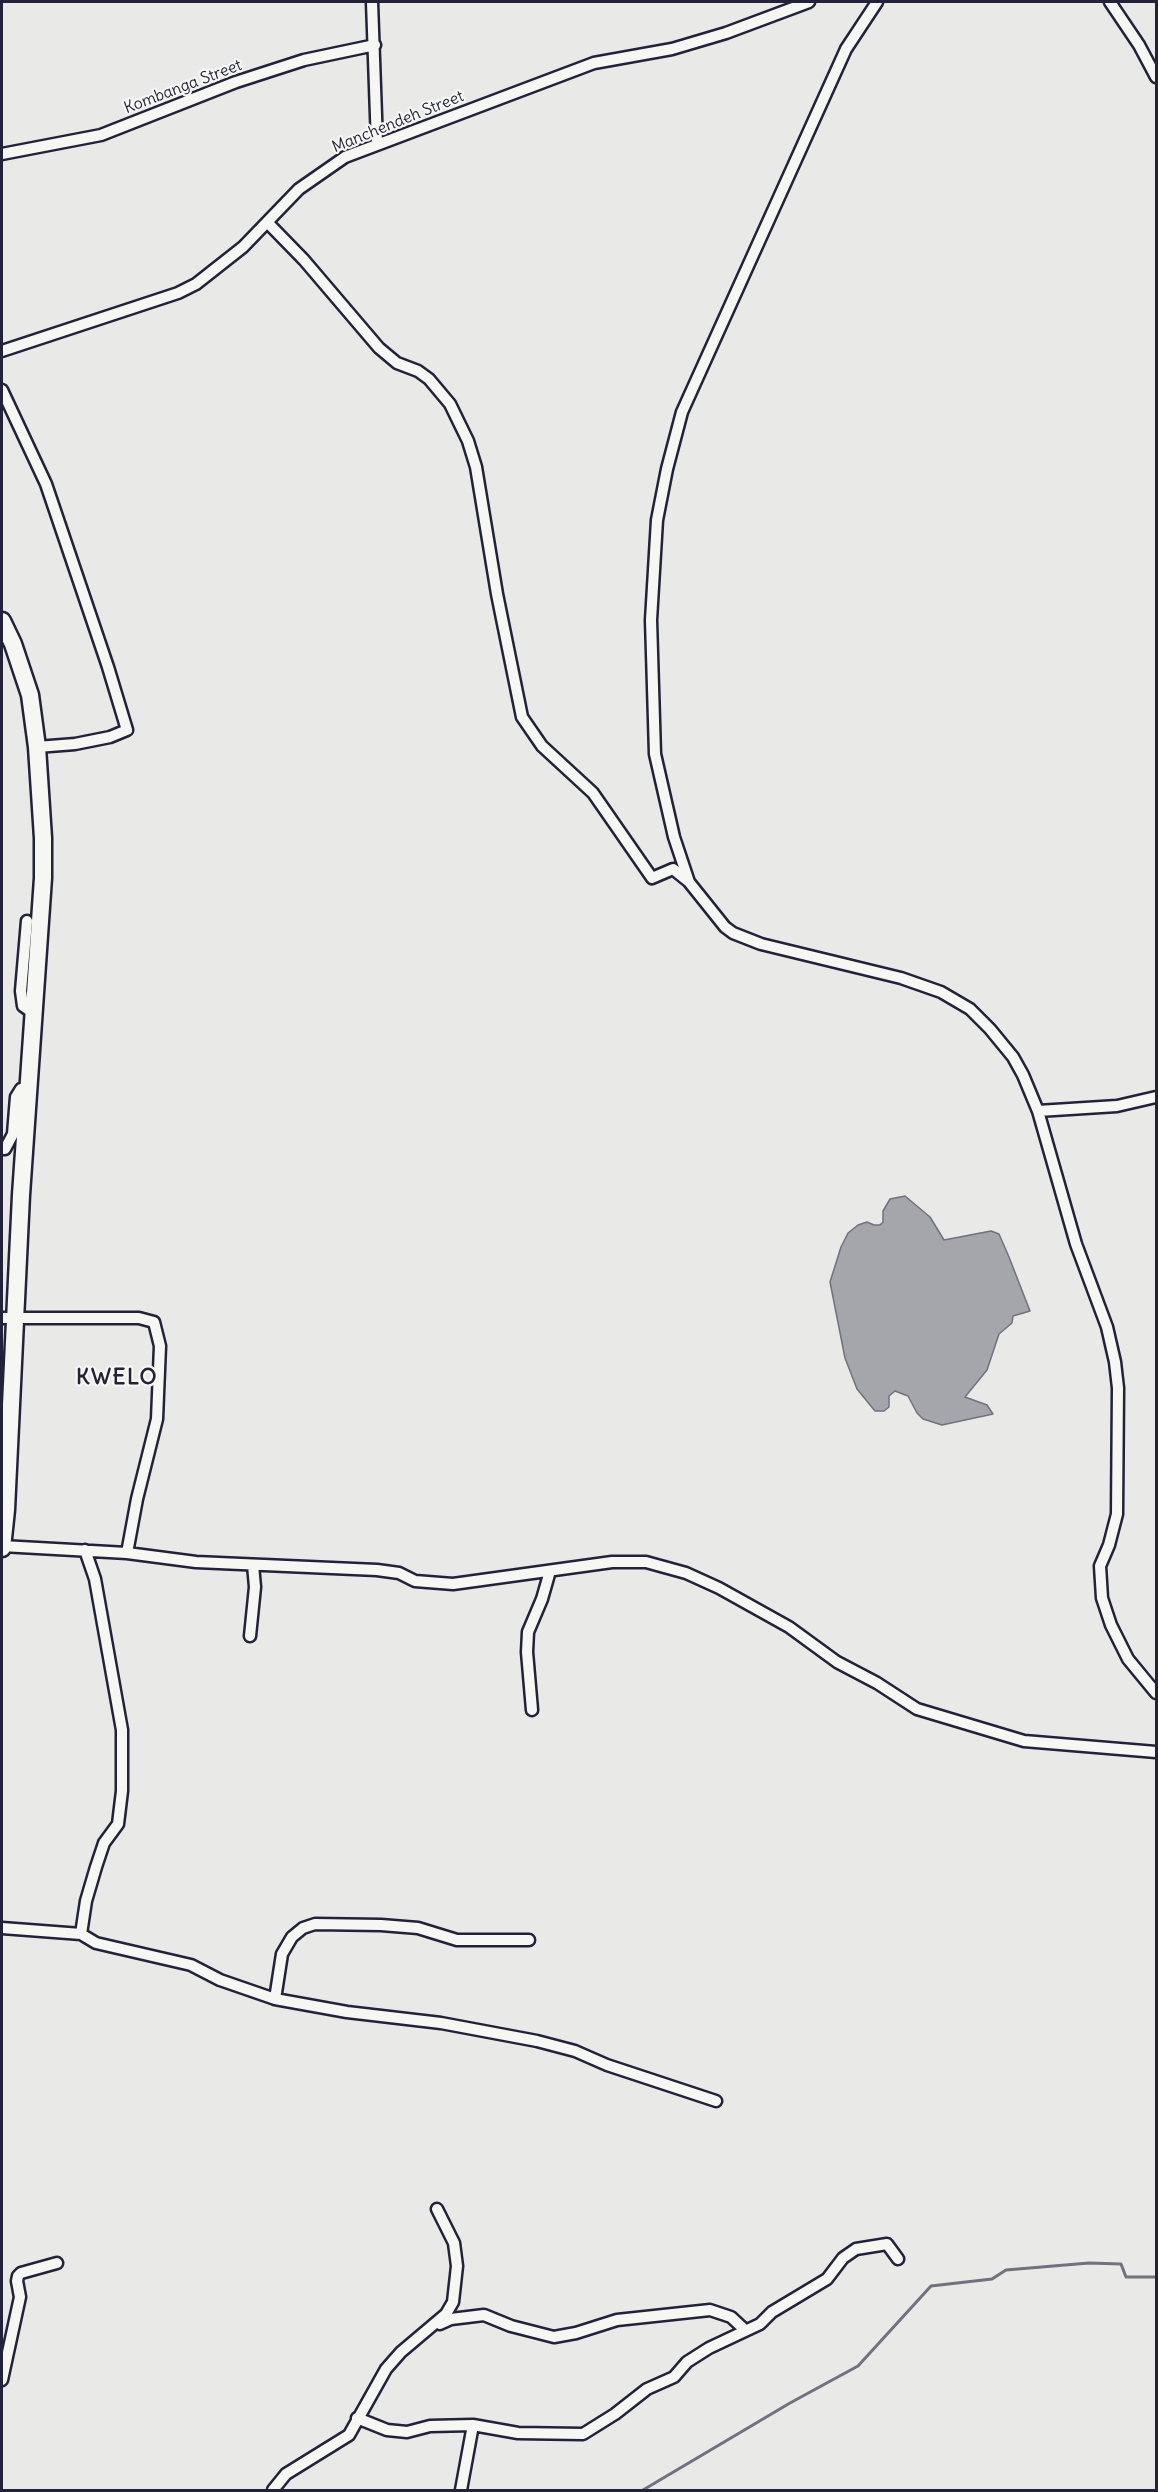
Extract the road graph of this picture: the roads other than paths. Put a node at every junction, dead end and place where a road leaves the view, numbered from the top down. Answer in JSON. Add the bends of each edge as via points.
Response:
{"nodes":[{"id":1,"x":372,"y":2,"type":"edge"},
{"id":2,"x":809,"y":2,"type":"edge"},
{"id":3,"x":877,"y":2,"type":"edge"},
{"id":4,"x":1110,"y":2,"type":"edge"},
{"id":5,"x":375,"y":45,"type":"junction"},
{"id":6,"x":1156,"y":77,"type":"edge"},
{"id":7,"x":377,"y":144,"type":"junction"},
{"id":8,"x":2,"y":154,"type":"edge"},
{"id":9,"x":267,"y":222,"type":"junction"},
{"id":10,"x":2,"y":351,"type":"edge"},
{"id":11,"x":2,"y":390,"type":"edge"},
{"id":12,"x":2,"y":621,"type":"edge"},
{"id":13,"x":37,"y":747,"type":"junction"},
{"id":14,"x":689,"y":882,"type":"junction"},
{"id":15,"x":27,"y":921,"type":"dead end"},
{"id":16,"x":33,"y":1013,"type":"junction"},
{"id":17,"x":28,"y":1088,"type":"junction"},
{"id":18,"x":1156,"y":1097,"type":"edge"},
{"id":19,"x":1038,"y":1111,"type":"junction"},
{"id":20,"x":2,"y":1149,"type":"edge"},
{"id":21,"x":8,"y":1318,"type":"edge"},
{"id":22,"x":2,"y":1547,"type":"edge"},
{"id":23,"x":85,"y":1550,"type":"junction"},
{"id":24,"x":127,"y":1553,"type":"junction"},
{"id":25,"x":253,"y":1565,"type":"junction"},
{"id":26,"x":550,"y":1571,"type":"junction"},
{"id":27,"x":250,"y":1636,"type":"dead end"},
{"id":28,"x":1156,"y":1693,"type":"edge"},
{"id":29,"x":532,"y":1710,"type":"dead end"},
{"id":30,"x":1156,"y":1752,"type":"edge"},
{"id":31,"x":2,"y":1928,"type":"edge"},
{"id":32,"x":81,"y":1934,"type":"junction"},
{"id":33,"x":529,"y":1940,"type":"dead end"},
{"id":34,"x":275,"y":1999,"type":"junction"},
{"id":35,"x":716,"y":2101,"type":"dead end"},
{"id":36,"x":437,"y":2210,"type":"dead end"},
{"id":37,"x":898,"y":2259,"type":"dead end"},
{"id":38,"x":57,"y":2263,"type":"dead end"},
{"id":39,"x":745,"y":2330,"type":"junction"},
{"id":40,"x":424,"y":2332,"type":"junction"},
{"id":41,"x":2,"y":2380,"type":"edge"},
{"id":42,"x":357,"y":2418,"type":"junction"},
{"id":43,"x":472,"y":2425,"type":"junction"},
{"id":44,"x":273,"y":2490,"type":"edge"},
{"id":45,"x":461,"y":2490,"type":"edge"}],
"edges":[{"from":1,"to":5,"type":"street"},
{"from":2,"to":7,"type":"street","name":"Manchendeh Street","via":[[672,49],[594,63]]},
{"from":3,"to":14,"type":"street","via":[[846,49],[700,371],[682,412],[667,469],[653,567],[652,714],[664,800]]},
{"from":4,"to":6,"type":"street"},
{"from":5,"to":7,"type":"street"},
{"from":5,"to":8,"type":"street","name":"Kombanga Street","via":[[270,71],[101,135]]},
{"from":7,"to":9,"type":"street","name":"Manchendeh Street","via":[[327,167]]},
{"from":9,"to":10,"type":"street","name":"Manchendeh Street","via":[[212,273],[178,293]]},
{"from":9,"to":14,"type":"street","via":[[379,348],[397,363],[429,379],[450,404],[476,467],[522,717],[542,746],[593,793],[652,878],[673,869]]},
{"from":11,"to":13,"type":"street","via":[[49,492],[127,730],[75,744]]},
{"from":12,"to":13,"type":"main road","via":[[30,695]]},
{"from":13,"to":16,"type":"main road","via":[[43,878]]},
{"from":14,"to":19,"type":"street","via":[[734,933],[761,944],[901,978],[941,992],[970,1009],[1013,1057]]},
{"from":15,"to":16,"type":"street","via":[[21,991],[23,1006]]},
{"from":16,"to":17,"type":"main road"},
{"from":17,"to":20,"type":"street","via":[[21,1089],[16,1097],[13,1134]]},
{"from":17,"to":21,"type":"main road"},
{"from":18,"to":19,"type":"street","via":[[1117,1106]]},
{"from":19,"to":28,"type":"street","via":[[1115,1362],[1117,1514],[1100,1566],[1102,1598],[1128,1659]]},
{"from":21,"to":22,"type":"main road","via":[[9,1467]]},
{"from":21,"to":24,"type":"street","via":[[139,1318],[154,1322],[160,1346],[157,1419]]},
{"from":22,"to":23,"type":"street"},
{"from":23,"to":24,"type":"street"},
{"from":23,"to":32,"type":"street","via":[[95,1579],[122,1730],[122,1791],[118,1824],[104,1843],[86,1901]]},
{"from":24,"to":25,"type":"street","via":[[196,1563]]},
{"from":25,"to":26,"type":"street","via":[[377,1570],[399,1573],[415,1581],[453,1584]]},
{"from":25,"to":27,"type":"street"},
{"from":26,"to":29,"type":"street","via":[[528,1632]]},
{"from":26,"to":30,"type":"street","via":[[612,1562],[665,1566],[719,1588],[789,1627],[837,1662],[917,1708],[1023,1741]]},
{"from":31,"to":32,"type":"street"},
{"from":32,"to":34,"type":"street","via":[[96,1943],[191,1965],[220,1980]]},
{"from":33,"to":34,"type":"street","via":[[458,1940],[418,1928],[315,1924],[292,1937],[282,1954]]},
{"from":34,"to":35,"type":"street","via":[[537,2041]]},
{"from":36,"to":40,"type":"street","via":[[454,2243],[457,2266],[453,2302],[446,2314]]},
{"from":37,"to":39,"type":"street","via":[[887,2244],[856,2249],[843,2258],[827,2279]]},
{"from":38,"to":41,"type":"street","via":[[18,2276],[20,2297]]},
{"from":39,"to":40,"type":"street","via":[[731,2317],[710,2310],[617,2320],[554,2337],[484,2316],[451,2319]]},
{"from":39,"to":43,"type":"street","via":[[687,2362],[674,2377],[647,2389],[583,2434],[518,2433]]},
{"from":40,"to":42,"type":"street","via":[[386,2369]]},
{"from":42,"to":43,"type":"street","via":[[387,2430],[407,2432],[430,2426]]},
{"from":42,"to":44,"type":"street","via":[[349,2435],[286,2474]]},
{"from":43,"to":45,"type":"street"}]}
